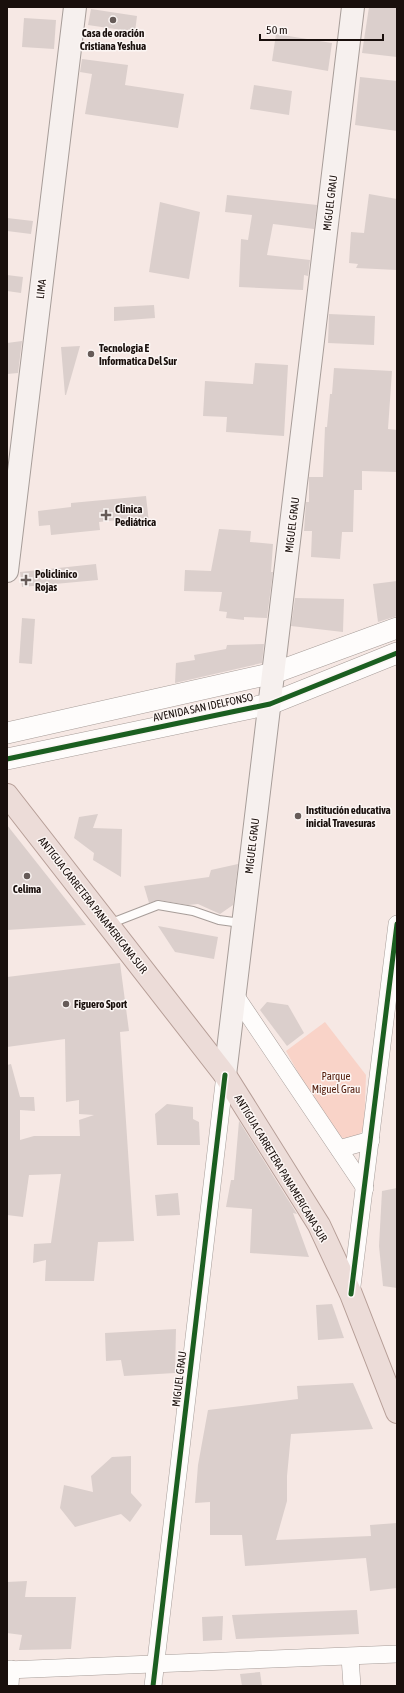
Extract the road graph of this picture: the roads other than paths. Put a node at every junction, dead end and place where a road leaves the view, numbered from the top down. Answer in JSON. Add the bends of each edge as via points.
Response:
{"nodes":[{"id":1,"x":75,"y":7,"type":"edge"},
{"id":2,"x":353,"y":7,"type":"edge"},
{"id":3,"x":7,"y":571,"type":"edge"},
{"id":4,"x":397,"y":628,"type":"edge"},
{"id":5,"x":397,"y":653,"type":"edge"},
{"id":6,"x":274,"y":673,"type":"junction"},
{"id":7,"x":270,"y":704,"type":"junction"},
{"id":8,"x":7,"y":733,"type":"edge"},
{"id":9,"x":7,"y":759,"type":"edge"},
{"id":10,"x":7,"y":795,"type":"edge"},
{"id":11,"x":242,"y":923,"type":"junction"},
{"id":12,"x":397,"y":924,"type":"edge"},
{"id":13,"x":108,"y":925,"type":"junction"},
{"id":14,"x":235,"y":995,"type":"junction"},
{"id":15,"x":225,"y":1075,"type":"junction"},
{"id":16,"x":371,"y":1140,"type":"junction"},
{"id":17,"x":339,"y":1149,"type":"junction"},
{"id":18,"x":365,"y":1188,"type":"junction"},
{"id":19,"x":351,"y":1294,"type":"junction"},
{"id":20,"x":397,"y":1412,"type":"edge"},
{"id":21,"x":397,"y":1654,"type":"edge"},
{"id":22,"x":350,"y":1657,"type":"junction"},
{"id":23,"x":155,"y":1665,"type":"junction"},
{"id":24,"x":9,"y":1675,"type":"edge"},
{"id":25,"x":153,"y":1686,"type":"edge"},
{"id":26,"x":352,"y":1686,"type":"edge"}],
"edges":[{"from":1,"to":3,"type":"main road","name":"LIMA"},
{"from":2,"to":6,"type":"main road","name":"MIGUEL GRAU"},
{"from":4,"to":6,"type":"street","name":"AVENIDA SAN IDELFONSO"},
{"from":5,"to":7,"type":"street","name":"AVENIDA SAN IDELFONSO"},
{"from":6,"to":7,"type":"main road","name":"MIGUEL GRAU"},
{"from":6,"to":8,"type":"street","name":"AVENIDA SAN IDELFONSO"},
{"from":7,"to":9,"type":"street","name":"AVENIDA SAN IDELFONSO"},
{"from":7,"to":11,"type":"main road","name":"MIGUEL GRAU"},
{"from":10,"to":13,"type":"highway","name":"ANTIGUA CARRETERA PANAMERICANA SUR"},
{"from":11,"to":13,"type":"lane","via":[[158,905]]},
{"from":11,"to":14,"type":"main road","name":"MIGUEL GRAU"},
{"from":12,"to":16,"type":"street"},
{"from":13,"to":15,"type":"highway","name":"ANTIGUA CARRETERA PANAMERICANA SUR"},
{"from":14,"to":15,"type":"main road","name":"MIGUEL GRAU"},
{"from":14,"to":17,"type":"street"},
{"from":15,"to":19,"type":"highway","name":"ANTIGUA CARRETERA PANAMERICANA SUR","via":[[319,1225]]},
{"from":15,"to":23,"type":"street","name":"MIGUEL GRAU"},
{"from":16,"to":17,"type":"street"},
{"from":16,"to":18,"type":"street"},
{"from":17,"to":18,"type":"street"},
{"from":18,"to":19,"type":"street"},
{"from":19,"to":20,"type":"highway","name":"ANTIGUA CARRETERA PANAMERICANA SUR"},
{"from":21,"to":22,"type":"street"},
{"from":22,"to":23,"type":"street"},
{"from":22,"to":26,"type":"street"},
{"from":23,"to":24,"type":"street"},
{"from":23,"to":25,"type":"street","name":"MIGUEL GRAU"}]}
